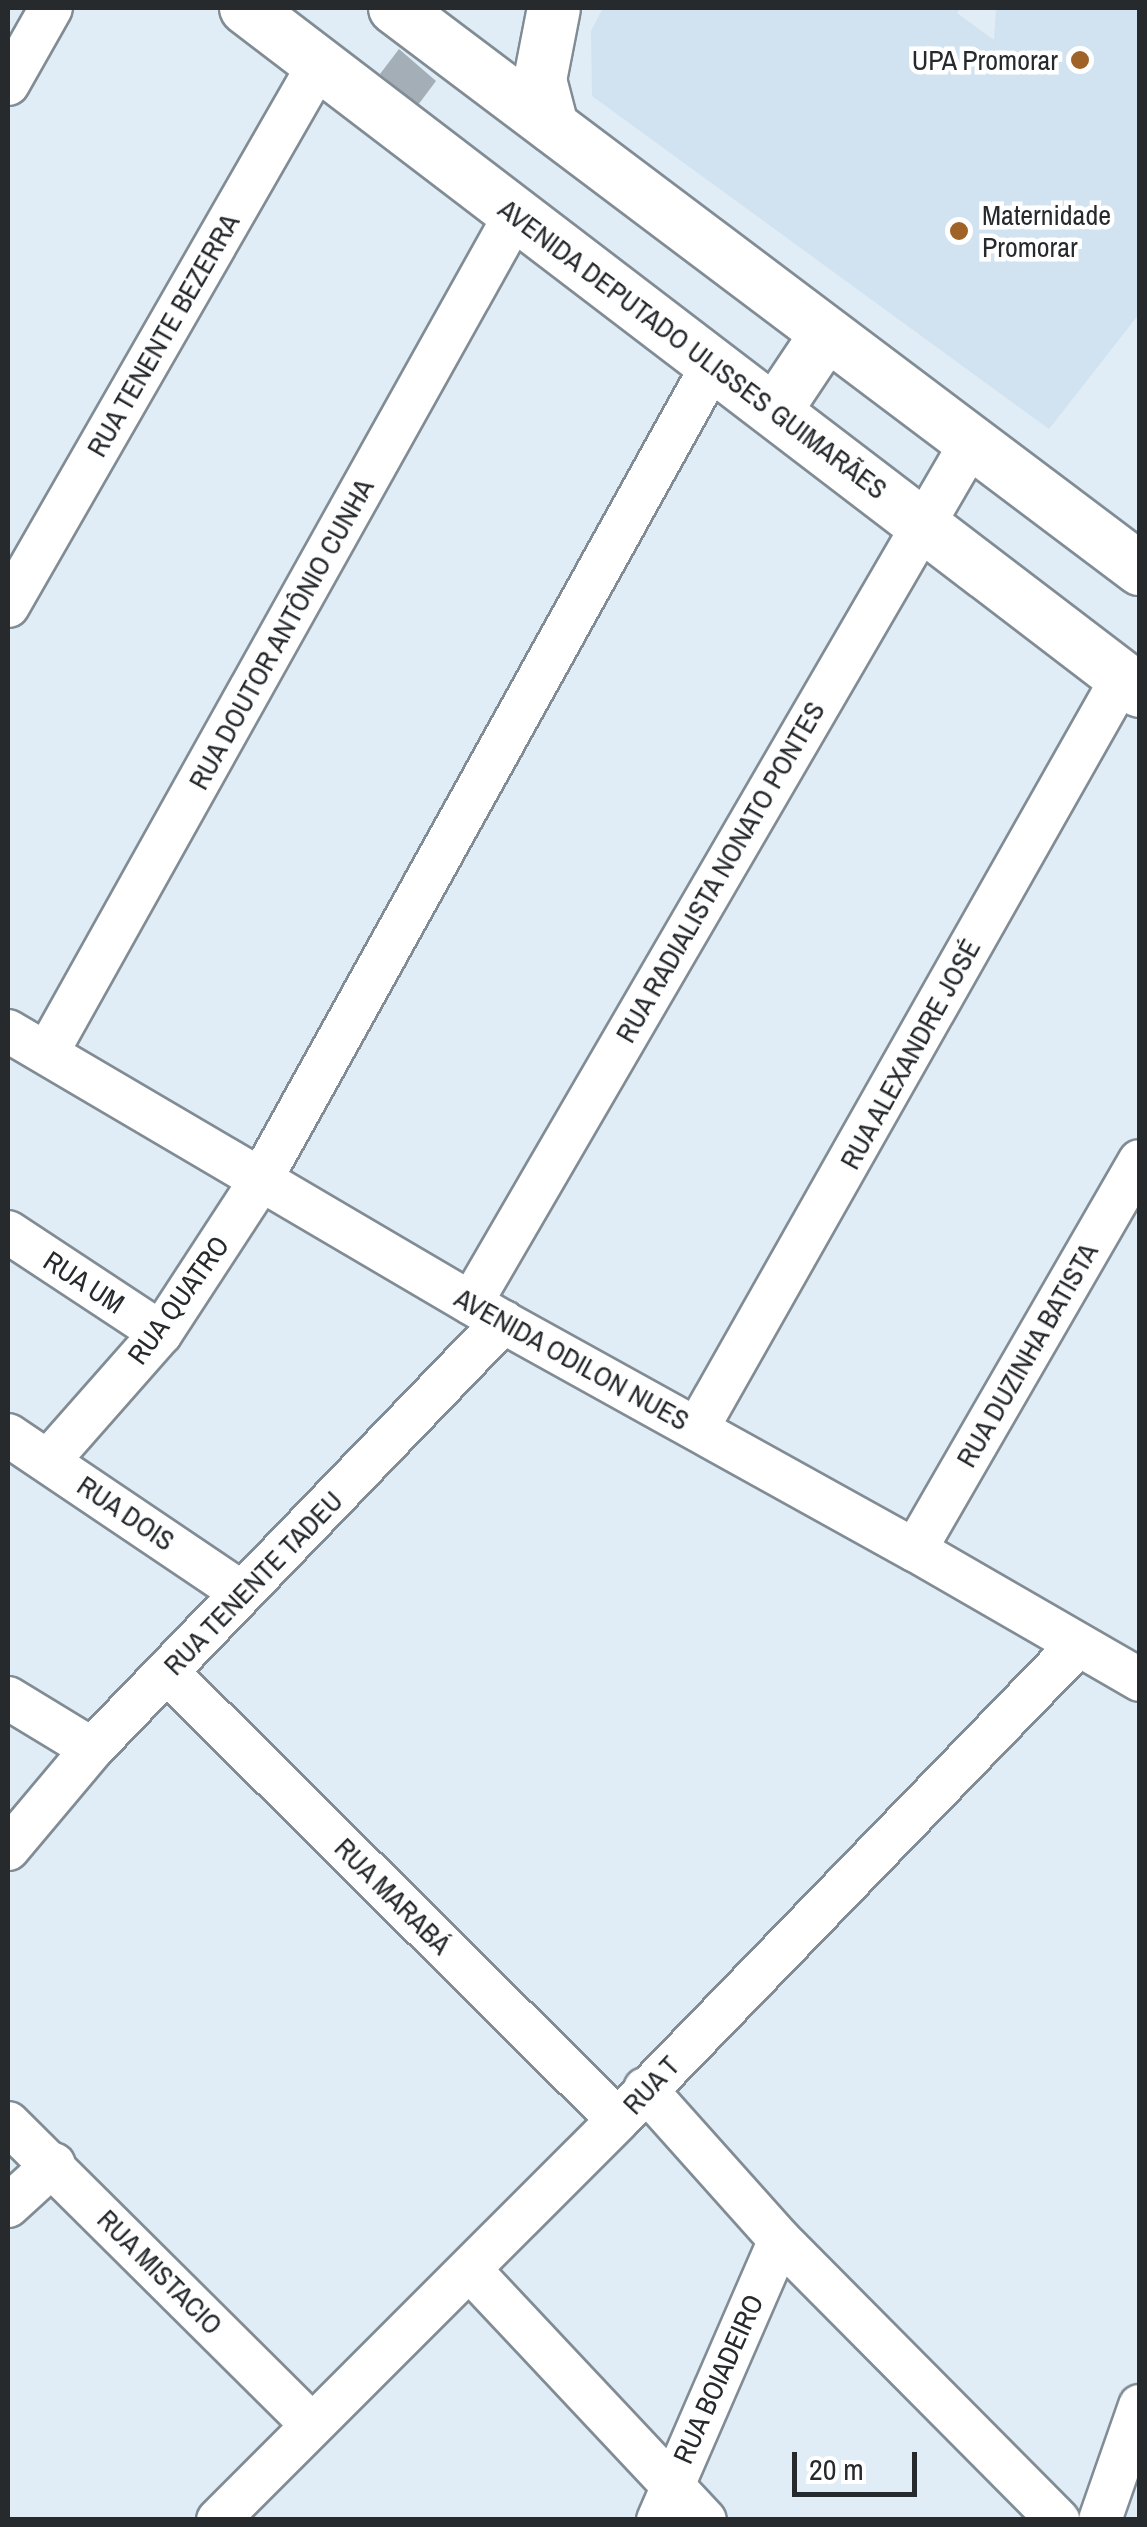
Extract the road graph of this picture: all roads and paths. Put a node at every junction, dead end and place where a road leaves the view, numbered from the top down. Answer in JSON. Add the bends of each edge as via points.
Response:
{"nodes":[{"id":1,"x":51,"y":8,"type":"edge"},
{"id":2,"x":246,"y":8,"type":"edge"},
{"id":3,"x":395,"y":8,"type":"edge"},
{"id":4,"x":554,"y":8,"type":"edge"},
{"id":5,"x":318,"y":64,"type":"junction"},
{"id":6,"x":8,"y":84,"type":"edge"},
{"id":7,"x":552,"y":126,"type":"junction"},
{"id":8,"x":515,"y":215,"type":"junction"},
{"id":9,"x":825,"y":336,"type":"junction"},
{"id":10,"x":713,"y":364,"type":"junction"},
{"id":11,"x":776,"y":411,"type":"junction"},
{"id":12,"x":971,"y":444,"type":"junction"},
{"id":13,"x":922,"y":523,"type":"junction"},
{"id":14,"x":1140,"y":568,"type":"edge"},
{"id":15,"x":8,"y":606,"type":"edge"},
{"id":16,"x":1130,"y":685,"type":"edge"},
{"id":17,"x":20,"y":1041,"type":"edge"},
{"id":18,"x":1140,"y":1161,"type":"edge"},
{"id":19,"x":260,"y":1180,"type":"junction"},
{"id":20,"x":8,"y":1232,"type":"edge"},
{"id":21,"x":487,"y":1312,"type":"junction"},
{"id":22,"x":160,"y":1333,"type":"junction"},
{"id":23,"x":698,"y":1429,"type":"junction"},
{"id":24,"x":8,"y":1436,"type":"edge"},
{"id":25,"x":49,"y":1460,"type":"junction"},
{"id":26,"x":915,"y":1550,"type":"junction"},
{"id":27,"x":242,"y":1593,"type":"junction"},
{"id":28,"x":1078,"y":1646,"type":"junction"},
{"id":29,"x":168,"y":1673,"type":"junction"},
{"id":30,"x":1138,"y":1674,"type":"edge"},
{"id":31,"x":8,"y":1698,"type":"edge"},
{"id":32,"x":92,"y":1749,"type":"junction"},
{"id":33,"x":8,"y":1849,"type":"edge"},
{"id":34,"x":632,"y":2104,"type":"junction"},
{"id":35,"x":8,"y":2123,"type":"edge"},
{"id":36,"x":54,"y":2164,"type":"junction"},
{"id":37,"x":8,"y":2206,"type":"edge"},
{"id":38,"x":780,"y":2240,"type":"junction"},
{"id":39,"x":470,"y":2270,"type":"junction"},
{"id":40,"x":1140,"y":2406,"type":"edge"},
{"id":41,"x":310,"y":2424,"type":"junction"},
{"id":42,"x":665,"y":2501,"type":"edge"},
{"id":43,"x":218,"y":2520,"type":"edge"},
{"id":44,"x":705,"y":2520,"type":"edge"},
{"id":45,"x":1058,"y":2520,"type":"edge"},
{"id":46,"x":1100,"y":2520,"type":"edge"}],
"edges":[{"from":1,"to":6,"type":"street"},
{"from":2,"to":5,"type":"street","name":"AVENIDA DEPUTADO ULISSES GUIMARÃES"},
{"from":3,"to":7,"type":"street"},
{"from":4,"to":7,"type":"street","via":[[540,80]]},
{"from":5,"to":8,"type":"street","name":"AVENIDA DEPUTADO ULISSES GUIMARÃES"},
{"from":5,"to":15,"type":"street","name":"RUA TENENTE BEZERRA"},
{"from":7,"to":9,"type":"street"},
{"from":8,"to":10,"type":"street","name":"AVENIDA DEPUTADO ULISSES GUIMARÃES"},
{"from":8,"to":17,"type":"street","name":"RUA DOUTOR ANTÔNIO CUNHA"},
{"from":9,"to":11,"type":"street"},
{"from":9,"to":12,"type":"street"},
{"from":10,"to":11,"type":"street","name":"AVENIDA DEPUTADO ULISSES GUIMARÃES"},
{"from":10,"to":19,"type":"street"},
{"from":11,"to":13,"type":"street","name":"AVENIDA DEPUTADO ULISSES GUIMARÃES"},
{"from":12,"to":13,"type":"street","name":"RUA RADIALISTA NONATO PONTES"},
{"from":12,"to":14,"type":"street"},
{"from":13,"to":16,"type":"street","name":"AVENIDA DEPUTADO ULISSES GUIMARÃES"},
{"from":13,"to":21,"type":"street","name":"RUA RADIALISTA NONATO PONTES"},
{"from":16,"to":23,"type":"street","name":"RUA ALEXANDRE JOSÉ"},
{"from":17,"to":19,"type":"street","name":"AVENIDA ODILON NUES"},
{"from":18,"to":26,"type":"street","name":"RUA DUZINHA BATISTA"},
{"from":19,"to":21,"type":"street","name":"AVENIDA ODILON NUES"},
{"from":19,"to":22,"type":"street","name":"RUA QUATRO"},
{"from":20,"to":22,"type":"street","name":"RUA UM"},
{"from":21,"to":23,"type":"street","name":"AVENIDA ODILON NUES"},
{"from":21,"to":27,"type":"street","name":"RUA TENENTE TADEU"},
{"from":22,"to":25,"type":"street","name":"RUA QUATRO"},
{"from":23,"to":26,"type":"street","name":"AVENIDA ODILON NUES"},
{"from":24,"to":25,"type":"street","name":"RUA DOIS"},
{"from":25,"to":27,"type":"street","name":"RUA DOIS"},
{"from":26,"to":28,"type":"street","name":"AVENIDA ODILON NUES"},
{"from":27,"to":29,"type":"street","name":"RUA TENENTE TADEU"},
{"from":28,"to":30,"type":"street","name":"AVENIDA ODILON NUES"},
{"from":28,"to":34,"type":"street","name":"RUA T"},
{"from":29,"to":32,"type":"street","name":"RUA TENENTE TADEU"},
{"from":29,"to":34,"type":"street","name":"RUA MARABÁ"},
{"from":31,"to":32,"type":"street"},
{"from":32,"to":33,"type":"street","name":"RUA TENENTE TADEU"},
{"from":34,"to":38,"type":"street","name":"RUA MARABÁ"},
{"from":34,"to":39,"type":"street","name":"RUA T"},
{"from":35,"to":36,"type":"street","name":"RUA MISTACIO"},
{"from":36,"to":37,"type":"street"},
{"from":36,"to":41,"type":"street","name":"RUA MISTACIO"},
{"from":38,"to":42,"type":"street","name":"RUA BOIADEIRO"},
{"from":38,"to":45,"type":"street","name":"RUA MARABÁ"},
{"from":39,"to":41,"type":"street","name":"RUA T"},
{"from":39,"to":42,"type":"street"},
{"from":40,"to":46,"type":"street"},
{"from":41,"to":43,"type":"street","name":"RUA T"},
{"from":42,"to":44,"type":"street"}]}
